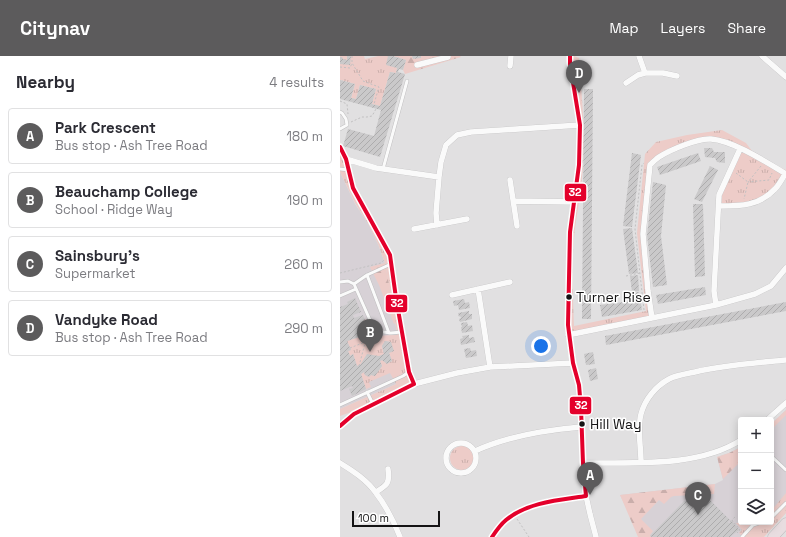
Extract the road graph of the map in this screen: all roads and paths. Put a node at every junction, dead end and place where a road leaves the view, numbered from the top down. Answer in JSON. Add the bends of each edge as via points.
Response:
{"nodes":[{"id":1,"x":352,"y":56,"type":"edge"},
{"id":2,"x":448,"y":56,"type":"edge"},
{"id":3,"x":511,"y":56,"type":"edge"},
{"id":4,"x":570,"y":56,"type":"edge"},
{"id":5,"x":639,"y":56,"type":"edge"},
{"id":6,"x":762,"y":56,"type":"edge"},
{"id":7,"x":352,"y":62,"type":"junction"},
{"id":8,"x":417,"y":65,"type":"dead end"},
{"id":9,"x":510,"y":66,"type":"dead end"},
{"id":10,"x":340,"y":67,"type":"edge"},
{"id":11,"x":645,"y":73,"type":"junction"},
{"id":12,"x":785,"y":74,"type":"edge"},
{"id":13,"x":677,"y":76,"type":"dead end"},
{"id":14,"x":406,"y":81,"type":"dead end"},
{"id":15,"x":626,"y":83,"type":"dead end"},
{"id":16,"x":340,"y":101,"type":"edge"},
{"id":17,"x":374,"y":104,"type":"dead end"},
{"id":18,"x":376,"y":109,"type":"dead end"},
{"id":19,"x":340,"y":112,"type":"edge"},
{"id":20,"x":351,"y":122,"type":"junction"},
{"id":21,"x":347,"y":125,"type":"junction"},
{"id":22,"x":580,"y":125,"type":"junction"},
{"id":23,"x":340,"y":129,"type":"edge"},
{"id":24,"x":340,"y":147,"type":"edge"},
{"id":25,"x":740,"y":149,"type":"junction"},
{"id":26,"x":346,"y":159,"type":"junction"},
{"id":27,"x":647,"y":161,"type":"dead end"},
{"id":28,"x":764,"y":161,"type":"junction"},
{"id":29,"x":776,"y":167,"type":"junction"},
{"id":30,"x":340,"y":169,"type":"edge"},
{"id":31,"x":383,"y":169,"type":"junction"},
{"id":32,"x":349,"y":170,"type":"junction"},
{"id":33,"x":730,"y":170,"type":"junction"},
{"id":34,"x":786,"y":174,"type":"edge"},
{"id":35,"x":439,"y":177,"type":"junction"},
{"id":36,"x":510,"y":180,"type":"dead end"},
{"id":37,"x":748,"y":182,"type":"junction"},
{"id":38,"x":514,"y":201,"type":"junction"},
{"id":39,"x":574,"y":202,"type":"junction"},
{"id":40,"x":719,"y":206,"type":"junction"},
{"id":41,"x":742,"y":206,"type":"junction"},
{"id":42,"x":468,"y":219,"type":"dead end"},
{"id":43,"x":437,"y":225,"type":"junction"},
{"id":44,"x":517,"y":226,"type":"dead end"},
{"id":45,"x":414,"y":229,"type":"dead end"},
{"id":46,"x":390,"y":255,"type":"junction"},
{"id":47,"x":391,"y":264,"type":"junction"},
{"id":48,"x":786,"y":268,"type":"edge"},
{"id":49,"x":340,"y":273,"type":"edge"},
{"id":50,"x":640,"y":274,"type":"junction"},
{"id":51,"x":367,"y":275,"type":"junction"},
{"id":52,"x":626,"y":276,"type":"dead end"},
{"id":53,"x":340,"y":282,"type":"edge"},
{"id":54,"x":510,"y":282,"type":"dead end"},
{"id":55,"x":354,"y":284,"type":"junction"},
{"id":56,"x":356,"y":289,"type":"junction"},
{"id":57,"x":478,"y":289,"type":"junction"},
{"id":58,"x":452,"y":295,"type":"dead end"},
{"id":59,"x":340,"y":296,"type":"edge"},
{"id":60,"x":716,"y":305,"type":"junction"},
{"id":61,"x":644,"y":310,"type":"dead end"},
{"id":62,"x":652,"y":318,"type":"junction"},
{"id":63,"x":402,"y":332,"type":"junction"},
{"id":64,"x":388,"y":335,"type":"junction"},
{"id":65,"x":568,"y":335,"type":"junction"},
{"id":66,"x":365,"y":342,"type":"junction"},
{"id":67,"x":350,"y":348,"type":"dead end"},
{"id":68,"x":786,"y":360,"type":"edge"},
{"id":69,"x":573,"y":363,"type":"junction"},
{"id":70,"x":358,"y":366,"type":"dead end"},
{"id":71,"x":490,"y":367,"type":"junction"},
{"id":72,"x":409,"y":372,"type":"junction"},
{"id":73,"x":414,"y":384,"type":"junction"},
{"id":74,"x":367,"y":392,"type":"junction"},
{"id":75,"x":786,"y":403,"type":"edge"},
{"id":76,"x":373,"y":404,"type":"junction"},
{"id":77,"x":340,"y":405,"type":"edge"},
{"id":78,"x":770,"y":417,"type":"edge"},
{"id":79,"x":340,"y":426,"type":"edge"},
{"id":80,"x":581,"y":427,"type":"junction"},
{"id":81,"x":738,"y":442,"type":"edge"},
{"id":82,"x":475,"y":451,"type":"junction"},
{"id":83,"x":774,"y":459,"type":"edge"},
{"id":84,"x":641,"y":462,"type":"junction"},
{"id":85,"x":340,"y":463,"type":"edge"},
{"id":86,"x":583,"y":463,"type":"junction"},
{"id":87,"x":388,"y":469,"type":"dead end"},
{"id":88,"x":786,"y":470,"type":"edge"},
{"id":89,"x":376,"y":492,"type":"junction"},
{"id":90,"x":586,"y":496,"type":"junction"},
{"id":91,"x":786,"y":503,"type":"edge"},
{"id":92,"x":515,"y":515,"type":"junction"},
{"id":93,"x":774,"y":515,"type":"edge"},
{"id":94,"x":735,"y":517,"type":"dead end"},
{"id":95,"x":732,"y":520,"type":"junction"},
{"id":96,"x":730,"y":522,"type":"dead end"},
{"id":97,"x":786,"y":523,"type":"edge"},
{"id":98,"x":756,"y":525,"type":"edge"},
{"id":99,"x":736,"y":533,"type":"dead end"},
{"id":100,"x":776,"y":536,"type":"edge"},
{"id":101,"x":400,"y":537,"type":"edge"},
{"id":102,"x":492,"y":537,"type":"edge"},
{"id":103,"x":529,"y":537,"type":"edge"},
{"id":104,"x":596,"y":537,"type":"edge"},
{"id":105,"x":742,"y":537,"type":"edge"}],
"edges":[{"from":1,"to":7,"type":"path"},
{"from":2,"to":8,"type":"street"},
{"from":3,"to":9,"type":"street"},
{"from":4,"to":22,"type":"street"},
{"from":5,"to":11,"type":"street"},
{"from":6,"to":12,"type":"street"},
{"from":7,"to":10,"type":"path","via":[[350,68]]},
{"from":7,"to":17,"type":"path","via":[[362,81],[379,87]]},
{"from":11,"to":13,"type":"street"},
{"from":11,"to":15,"type":"street"},
{"from":14,"to":31,"type":"lane"},
{"from":16,"to":20,"type":"path","via":[[347,104]]},
{"from":18,"to":20,"type":"path","via":[[372,116]]},
{"from":19,"to":21,"type":"lane"},
{"from":20,"to":21,"type":"path"},
{"from":21,"to":23,"type":"lane"},
{"from":22,"to":35,"type":"street","via":[[457,135],[446,145]]},
{"from":22,"to":39,"type":"street","via":[[579,165]]},
{"from":24,"to":26,"type":"street"},
{"from":25,"to":28,"type":"street"},
{"from":25,"to":33,"type":"street"},
{"from":25,"to":62,"type":"street","via":[[710,139],[687,143],[659,157],[650,165],[643,234]]},
{"from":26,"to":31,"type":"street"},
{"from":26,"to":32,"type":"street"},
{"from":27,"to":50,"type":"path","via":[[642,165],[635,229]]},
{"from":28,"to":29,"type":"street"},
{"from":28,"to":37,"type":"path"},
{"from":29,"to":34,"type":"street"},
{"from":29,"to":37,"type":"path","via":[[769,180]]},
{"from":30,"to":32,"type":"lane"},
{"from":31,"to":35,"type":"street"},
{"from":32,"to":46,"type":"street","via":[[353,188]]},
{"from":33,"to":37,"type":"path"},
{"from":33,"to":40,"type":"street","via":[[719,195]]},
{"from":34,"to":41,"type":"street","via":[[765,198]]},
{"from":35,"to":43,"type":"street"},
{"from":36,"to":38,"type":"street"},
{"from":37,"to":41,"type":"path"},
{"from":38,"to":39,"type":"street"},
{"from":38,"to":44,"type":"street"},
{"from":39,"to":65,"type":"street","via":[[570,232]]},
{"from":40,"to":41,"type":"street"},
{"from":40,"to":60,"type":"street","via":[[714,291]]},
{"from":42,"to":43,"type":"street"},
{"from":43,"to":45,"type":"street"},
{"from":46,"to":47,"type":"street"},
{"from":46,"to":49,"type":"path","via":[[380,263]]},
{"from":47,"to":51,"type":"lane"},
{"from":47,"to":63,"type":"street"},
{"from":48,"to":60,"type":"street","via":[[771,286],[755,294]]},
{"from":50,"to":52,"type":"path"},
{"from":50,"to":61,"type":"path"},
{"from":51,"to":55,"type":"lane"},
{"from":51,"to":64,"type":"lane"},
{"from":53,"to":55,"type":"lane","via":[[348,281]]},
{"from":54,"to":57,"type":"street"},
{"from":55,"to":56,"type":"lane"},
{"from":56,"to":59,"type":"lane"},
{"from":56,"to":64,"type":"lane","via":[[374,330]]},
{"from":57,"to":58,"type":"street"},
{"from":57,"to":71,"type":"street"},
{"from":60,"to":62,"type":"street"},
{"from":62,"to":65,"type":"street"},
{"from":63,"to":64,"type":"lane"},
{"from":63,"to":72,"type":"street"},
{"from":64,"to":66,"type":"path"},
{"from":65,"to":69,"type":"street"},
{"from":66,"to":67,"type":"path"},
{"from":66,"to":70,"type":"path"},
{"from":68,"to":84,"type":"street","via":[[713,368],[668,380],[653,391],[641,413]]},
{"from":69,"to":71,"type":"street"},
{"from":69,"to":80,"type":"street","via":[[579,385]]},
{"from":71,"to":73,"type":"street"},
{"from":72,"to":73,"type":"street"},
{"from":72,"to":74,"type":"lane"},
{"from":73,"to":76,"type":"street"},
{"from":74,"to":76,"type":"lane"},
{"from":74,"to":77,"type":"lane"},
{"from":75,"to":78,"type":"street"},
{"from":76,"to":79,"type":"street","via":[[354,414]]},
{"from":80,"to":82,"type":"street","via":[[534,433]]},
{"from":80,"to":86,"type":"street"},
{"from":81,"to":84,"type":"street","via":[[693,458]]},
{"from":82,"to":82,"type":"street","via":[[476,462],[466,472],[457,472],[447,462],[450,448],[459,443],[469,445]]},
{"from":83,"to":88,"type":"lane"},
{"from":84,"to":86,"type":"street"},
{"from":85,"to":89,"type":"street","via":[[358,474]]},
{"from":86,"to":90,"type":"street"},
{"from":87,"to":89,"type":"street","via":[[389,483]]},
{"from":89,"to":101,"type":"street"},
{"from":90,"to":92,"type":"street","via":[[548,501]]},
{"from":90,"to":104,"type":"street"},
{"from":91,"to":93,"type":"lane"},
{"from":92,"to":102,"type":"street"},
{"from":92,"to":103,"type":"path"},
{"from":94,"to":95,"type":"path"},
{"from":95,"to":96,"type":"path"},
{"from":95,"to":99,"type":"path","via":[[740,530]]},
{"from":97,"to":100,"type":"highway"},
{"from":98,"to":105,"type":"lane"}]}
